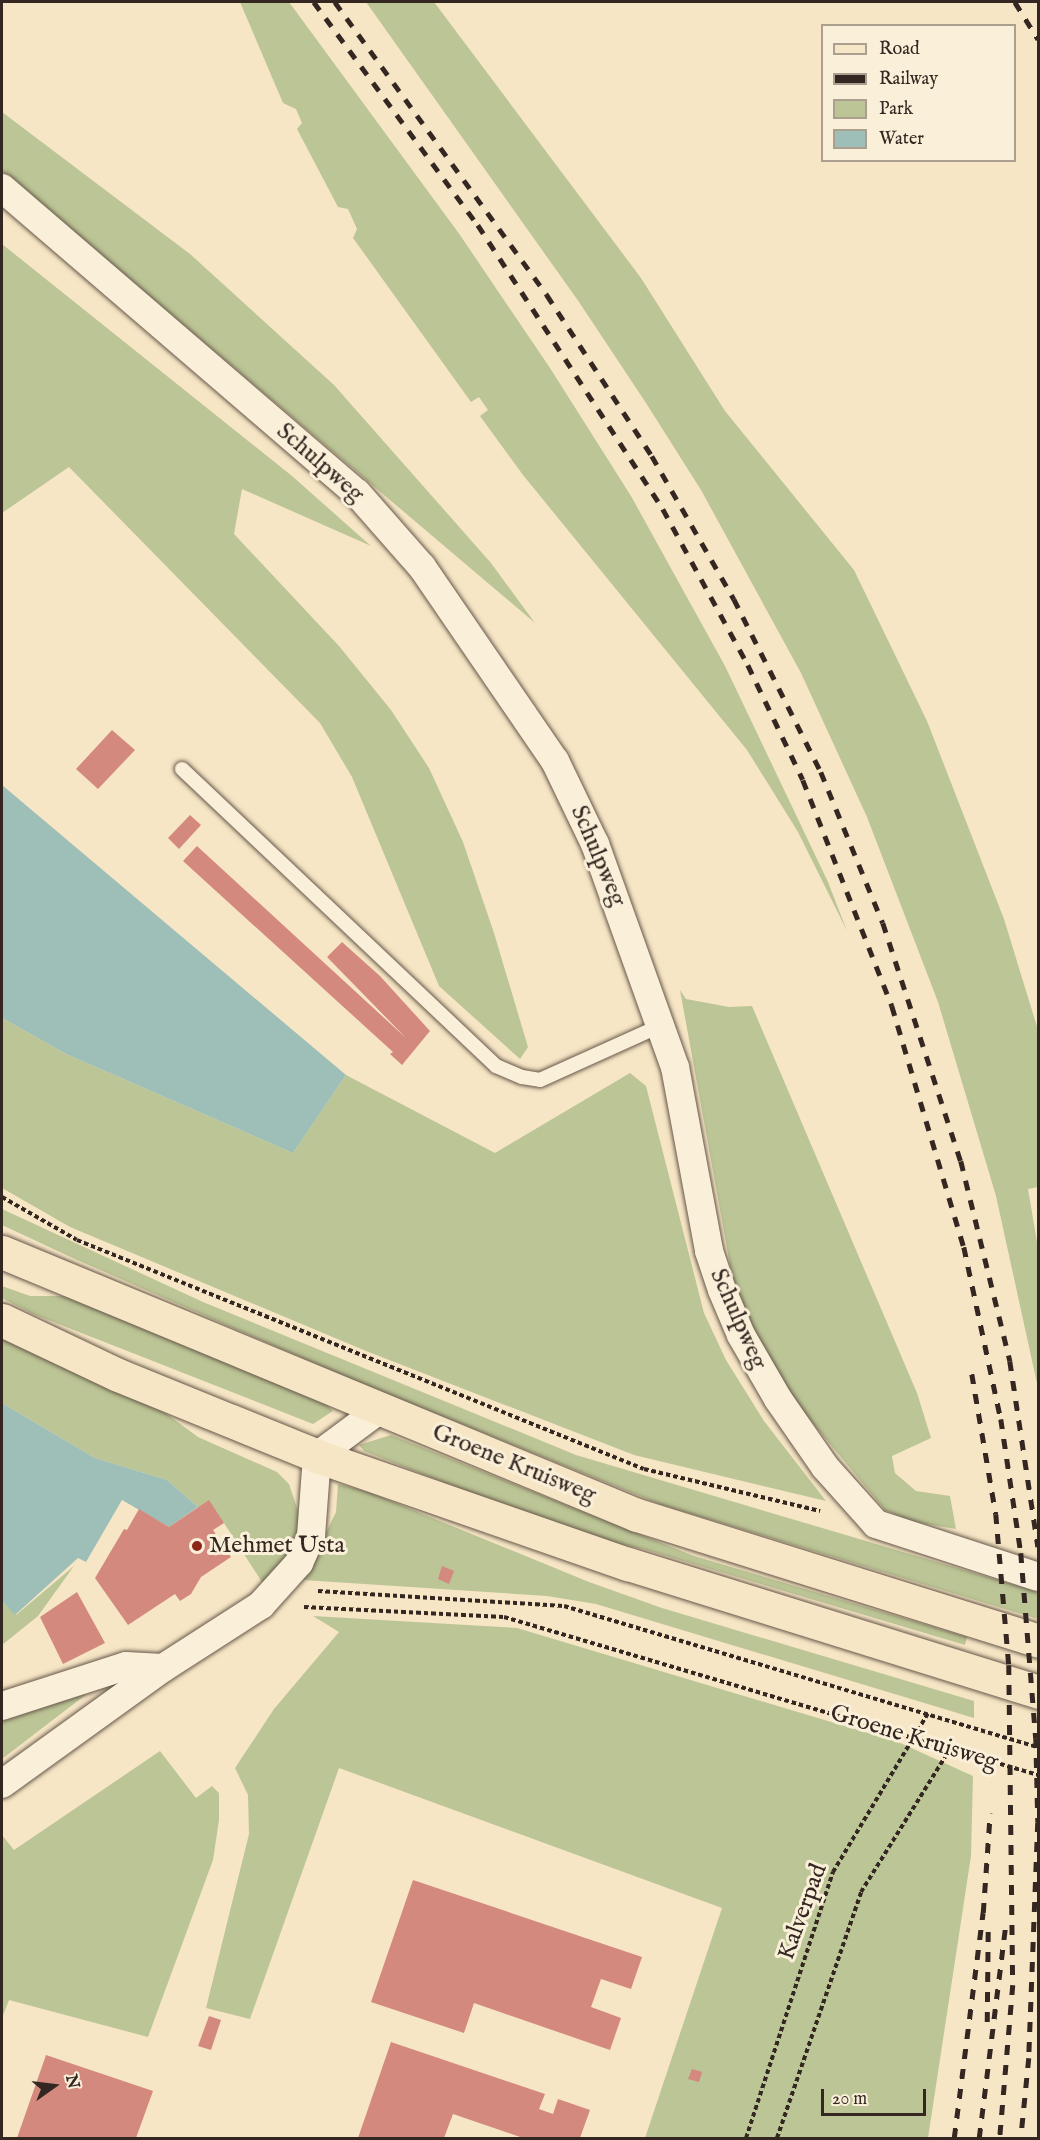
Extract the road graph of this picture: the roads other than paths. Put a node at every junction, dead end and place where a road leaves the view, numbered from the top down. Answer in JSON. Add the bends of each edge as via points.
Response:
{"nodes":[{"id":1,"x":2,"y":188,"type":"edge"},
{"id":2,"x":182,"y":769,"type":"dead end"},
{"id":3,"x":662,"y":1025,"type":"junction"},
{"id":4,"x":2,"y":1252,"type":"edge"},
{"id":5,"x":2,"y":1320,"type":"edge"},
{"id":6,"x":379,"y":1410,"type":"junction"},
{"id":7,"x":317,"y":1456,"type":"junction"},
{"id":8,"x":1038,"y":1577,"type":"edge"},
{"id":9,"x":1038,"y":1641,"type":"edge"},
{"id":10,"x":163,"y":1668,"type":"junction"},
{"id":11,"x":1038,"y":1692,"type":"edge"},
{"id":12,"x":2,"y":1706,"type":"edge"},
{"id":13,"x":2,"y":1784,"type":"edge"}],
"edges":[{"from":1,"to":3,"type":"street","name":"Schulpweg","via":[[357,493],[422,567],[555,761],[595,844]]},
{"from":2,"to":3,"type":"lane","via":[[496,1066],[540,1080]]},
{"from":3,"to":8,"type":"street","name":"Schulpweg","via":[[684,1103],[709,1251],[722,1290],[756,1362],[796,1428],[831,1476],[876,1524]]},
{"from":4,"to":6,"type":"main road","name":"Groene Kruisweg"},
{"from":5,"to":7,"type":"main road","via":[[118,1375]]},
{"from":6,"to":7,"type":"street"},
{"from":6,"to":9,"type":"main road","name":"Groene Kruisweg","via":[[637,1515]]},
{"from":7,"to":10,"type":"street","via":[[311,1536],[298,1563],[267,1597]]},
{"from":7,"to":11,"type":"main road","via":[[628,1564]]},
{"from":10,"to":12,"type":"street","via":[[126,1666]]},
{"from":10,"to":13,"type":"street"}]}
